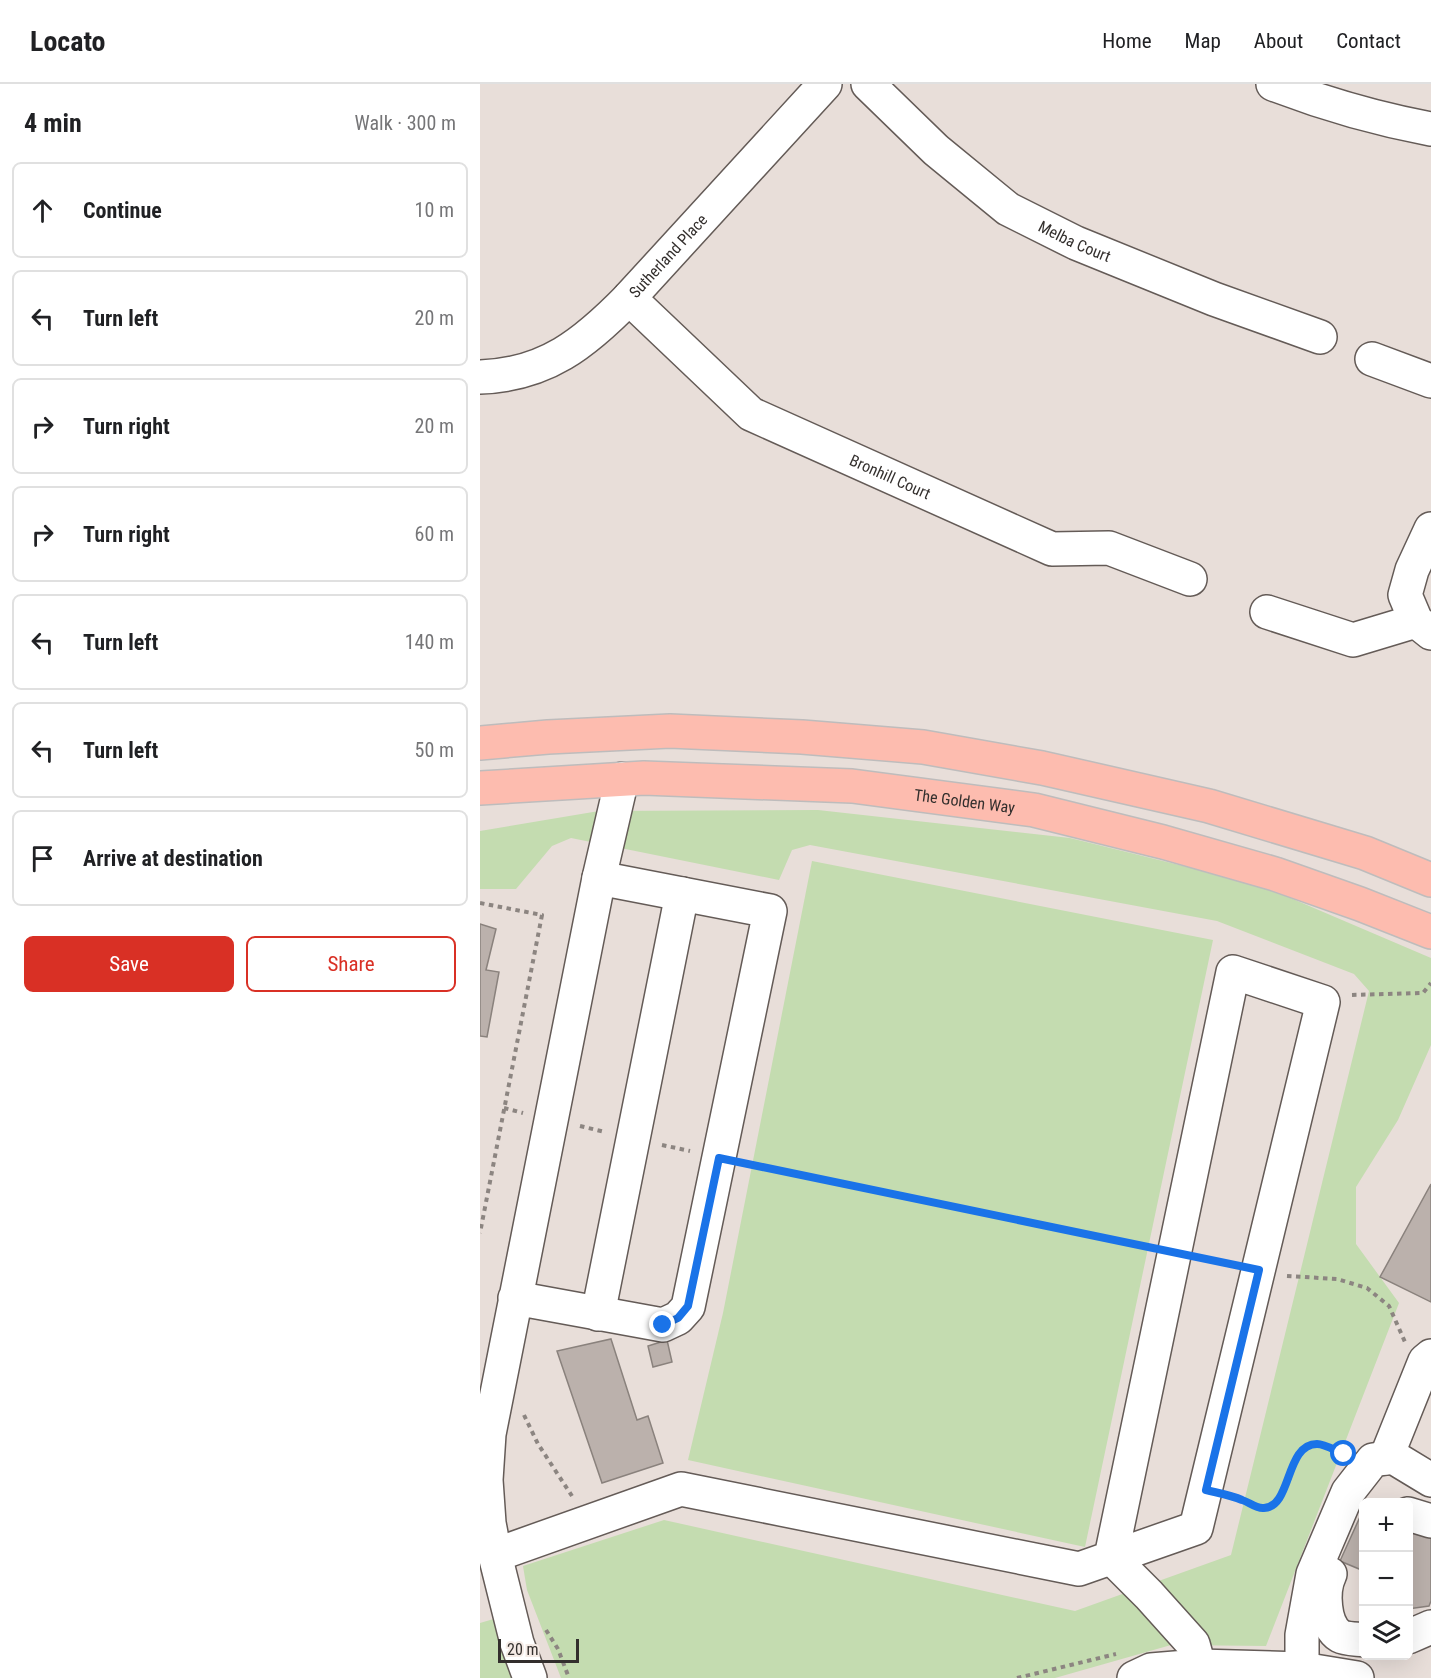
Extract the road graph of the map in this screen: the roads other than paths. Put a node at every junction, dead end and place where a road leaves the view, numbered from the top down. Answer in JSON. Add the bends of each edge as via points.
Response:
{"nodes":[{"id":1,"x":825,"y":84,"type":"edge"},
{"id":2,"x":868,"y":84,"type":"edge"},
{"id":3,"x":1274,"y":84,"type":"edge"},
{"id":4,"x":1431,"y":129,"type":"edge"},
{"id":5,"x":629,"y":298,"type":"junction"},
{"id":6,"x":1320,"y":337,"type":"dead end"},
{"id":7,"x":1372,"y":359,"type":"dead end"},
{"id":8,"x":480,"y":377,"type":"edge"},
{"id":9,"x":1431,"y":381,"type":"edge"},
{"id":10,"x":1431,"y":529,"type":"edge"},
{"id":11,"x":1190,"y":579,"type":"dead end"},
{"id":12,"x":1267,"y":612,"type":"dead end"},
{"id":13,"x":1424,"y":627,"type":"edge"},
{"id":14,"x":480,"y":743,"type":"edge"},
{"id":15,"x":622,"y":779,"type":"junction"},
{"id":16,"x":480,"y":788,"type":"edge"},
{"id":17,"x":599,"y":878,"type":"junction"},
{"id":18,"x":1431,"y":880,"type":"edge"},
{"id":19,"x":682,"y":894,"type":"junction"},
{"id":20,"x":1431,"y":932,"type":"edge"},
{"id":21,"x":515,"y":1298,"type":"junction"},
{"id":22,"x":598,"y":1314,"type":"junction"},
{"id":23,"x":492,"y":1351,"type":"edge"},
{"id":24,"x":1424,"y":1367,"type":"edge"},
{"id":25,"x":1386,"y":1458,"type":"junction"},
{"id":26,"x":1431,"y":1480,"type":"edge"},
{"id":27,"x":1359,"y":1514,"type":"edge"},
{"id":28,"x":1413,"y":1516,"type":"edge"},
{"id":29,"x":1431,"y":1521,"type":"edge"},
{"id":30,"x":495,"y":1555,"type":"junction"},
{"id":31,"x":1111,"y":1557,"type":"junction"},
{"id":32,"x":1325,"y":1607,"type":"junction"},
{"id":33,"x":1359,"y":1623,"type":"edge"},
{"id":34,"x":1359,"y":1639,"type":"edge"},
{"id":35,"x":1199,"y":1666,"type":"junction"},
{"id":36,"x":1302,"y":1674,"type":"edge"},
{"id":37,"x":530,"y":1678,"type":"edge"},
{"id":38,"x":1134,"y":1678,"type":"edge"},
{"id":39,"x":1357,"y":1678,"type":"edge"}],
"edges":[{"from":1,"to":5,"type":"street","name":"Sutherland Place"},
{"from":2,"to":6,"type":"street","name":"Melba Court","via":[[936,150],[1008,209],[1076,243]]},
{"from":3,"to":4,"type":"street","via":[[1343,108]]},
{"from":5,"to":8,"type":"street","name":"Sutherland Place","via":[[569,351],[537,367],[504,376]]},
{"from":5,"to":11,"type":"street","name":"Bronhill Court","via":[[751,414],[1052,549],[1109,548]]},
{"from":7,"to":9,"type":"street"},
{"from":10,"to":13,"type":"street","via":[[1405,595]]},
{"from":12,"to":13,"type":"street","via":[[1353,640]]},
{"from":14,"to":18,"type":"main road","via":[[670,731],[802,736],[923,747],[1042,768],[1209,806],[1365,853]]},
{"from":15,"to":16,"type":"main road","name":"The Golden Way"},
{"from":15,"to":17,"type":"street"},
{"from":15,"to":20,"type":"main road","name":"The Golden Way","via":[[852,786],[1034,810],[1275,874]]},
{"from":17,"to":19,"type":"street"},
{"from":17,"to":21,"type":"street"},
{"from":19,"to":22,"type":"street"},
{"from":19,"to":22,"type":"street","via":[[770,911],[688,1306],[678,1318],[663,1325]]},
{"from":21,"to":22,"type":"street"},
{"from":21,"to":23,"type":"street"},
{"from":23,"to":30,"type":"street","via":[[486,1480]]},
{"from":24,"to":25,"type":"street"},
{"from":25,"to":26,"type":"street","via":[[1393,1457]]},
{"from":25,"to":36,"type":"street","via":[[1373,1461],[1348,1492],[1313,1574],[1302,1635]]},
{"from":27,"to":32,"type":"street","via":[[1327,1579]]},
{"from":28,"to":29,"type":"street"},
{"from":30,"to":31,"type":"street","via":[[681,1489],[1079,1569]]},
{"from":30,"to":37,"type":"street"},
{"from":31,"to":31,"type":"street","via":[[1175,1253],[1233,972],[1323,1002],[1196,1528]]},
{"from":31,"to":35,"type":"street","via":[[1193,1644]]},
{"from":32,"to":33,"type":"street","via":[[1343,1621]]},
{"from":32,"to":34,"type":"street","via":[[1333,1629],[1341,1637]]},
{"from":35,"to":36,"type":"street"},
{"from":35,"to":38,"type":"street","via":[[1151,1670]]},
{"from":36,"to":39,"type":"street"}]}
